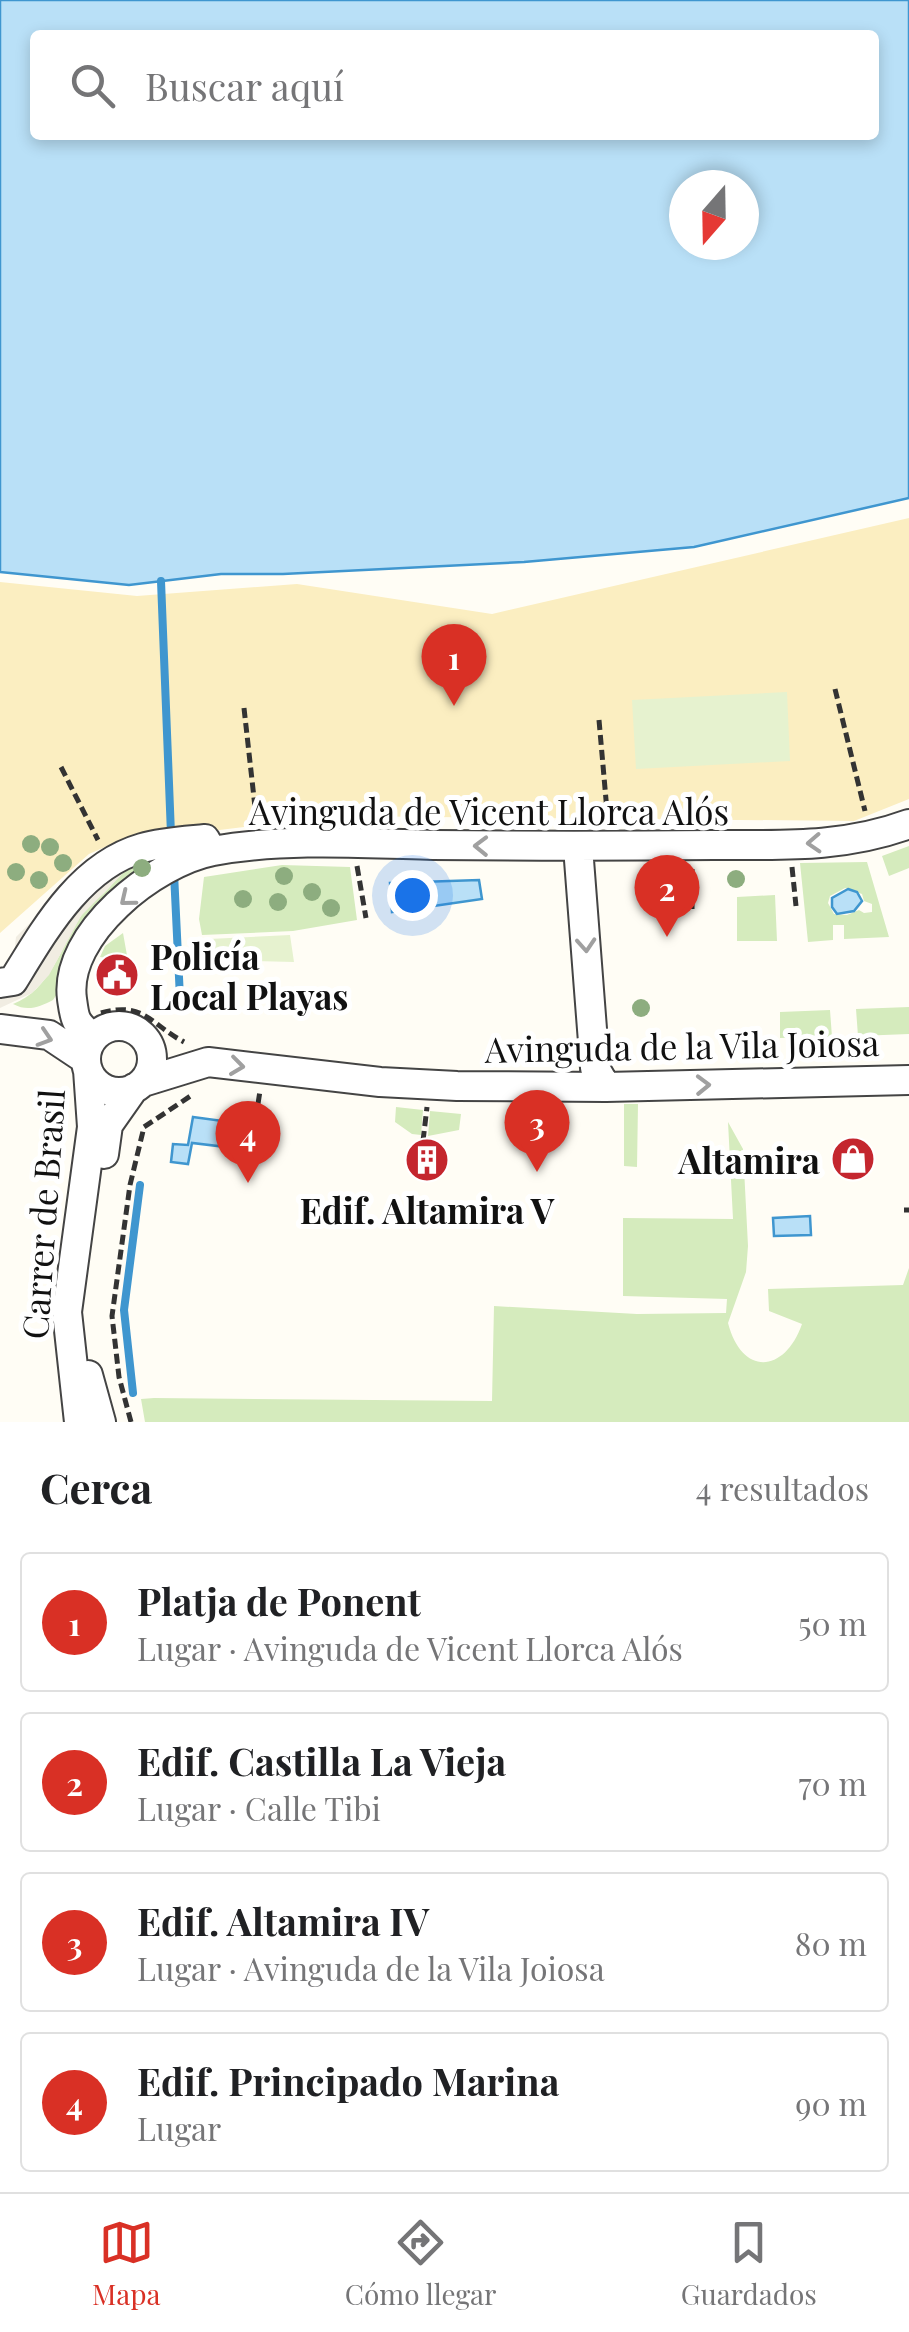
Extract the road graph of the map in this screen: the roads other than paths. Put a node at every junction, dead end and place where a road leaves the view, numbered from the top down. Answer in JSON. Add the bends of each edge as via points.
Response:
{"nodes":[{"id":1,"x":909,"y":824,"type":"edge"},
{"id":2,"x":578,"y":847,"type":"junction"},
{"id":3,"x":212,"y":852,"type":"junction"},
{"id":4,"x":6,"y":982,"type":"edge"},
{"id":5,"x":0,"y":1030,"type":"edge"},
{"id":6,"x":89,"y":1056,"type":"junction"},
{"id":7,"x":909,"y":1080,"type":"edge"},
{"id":8,"x":138,"y":1085,"type":"junction"},
{"id":9,"x":606,"y":1087,"type":"junction"},
{"id":10,"x":79,"y":1422,"type":"edge"},
{"id":11,"x":101,"y":1422,"type":"edge"}],
"edges":[{"from":1,"to":2,"type":"street","name":"Avinguda de Vicent Llorca Alós","one_way":true,"via":[[872,838],[792,844]]},
{"from":2,"to":3,"type":"street","name":"Avinguda de Vicent Llorca Alós","one_way":true,"via":[[352,843]]},
{"from":2,"to":9,"type":"street","one_way":true,"via":[[595,1068]]},
{"from":3,"to":4,"type":"street","via":[[205,839],[172,842],[104,864],[52,917]]},
{"from":3,"to":6,"type":"street","name":"Avinguda de Vicent Llorca Alós","one_way":true,"via":[[164,872],[87,938],[71,977]]},
{"from":5,"to":6,"type":"street","one_way":true,"via":[[49,1035]]},
{"from":6,"to":8,"type":"street","via":[[102,1087]]},
{"from":6,"to":8,"type":"street","via":[[112,1026],[132,1028],[152,1052],[149,1073]]},
{"from":6,"to":10,"type":"street","name":"Carrer de Brasil","via":[[92,1127],[67,1312]]},
{"from":9,"to":7,"type":"street","name":"Avinguda de la Vila Joiosa","one_way":true},
{"from":8,"to":9,"type":"street","name":"Avinguda de la Vila Joiosa","one_way":true,"via":[[208,1062],[457,1086]]},
{"from":8,"to":11,"type":"street","name":"Carrer de Brasil","via":[[108,1125],[81,1312]]}]}
